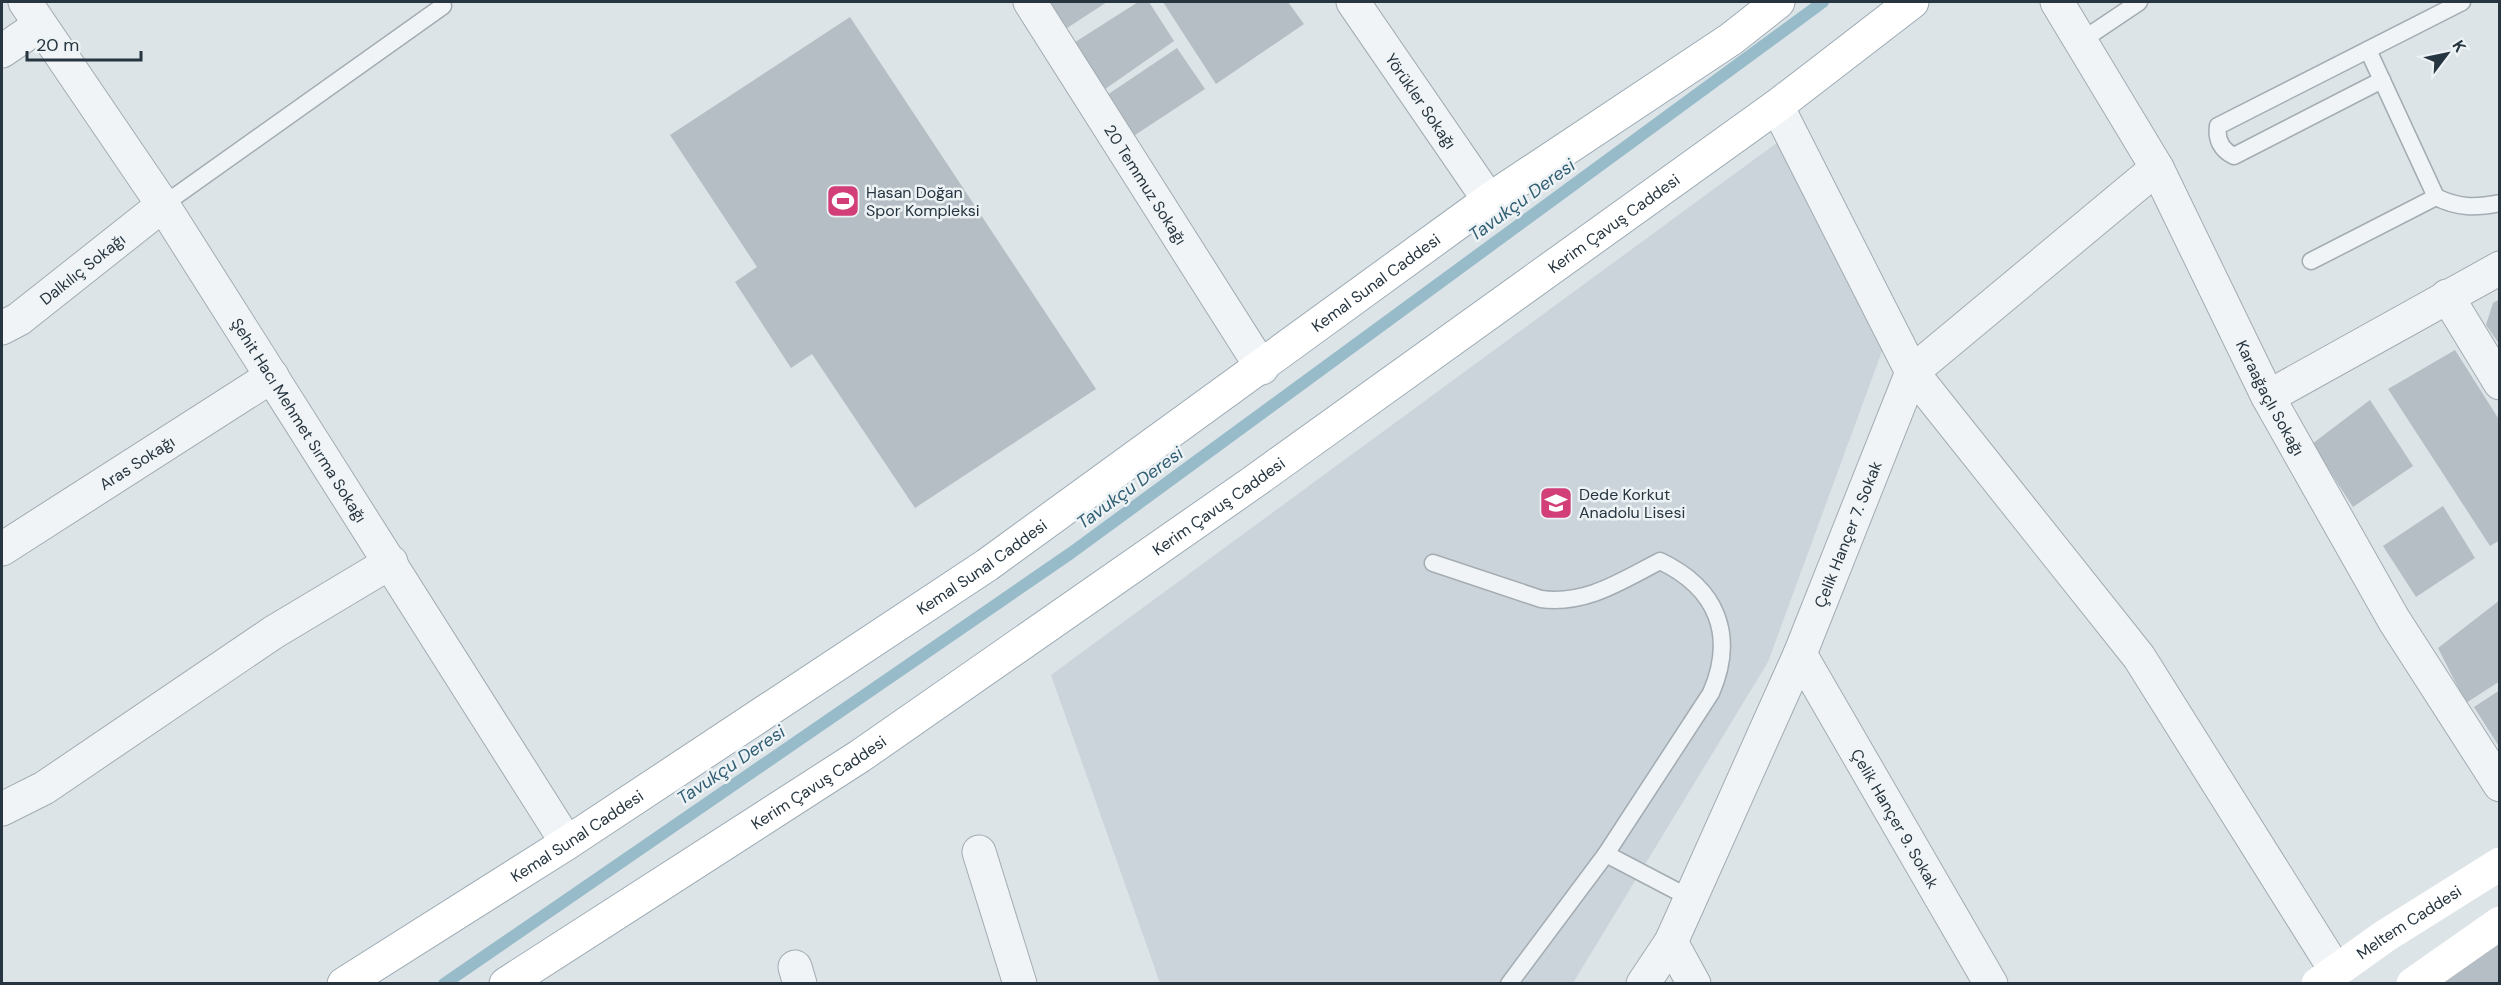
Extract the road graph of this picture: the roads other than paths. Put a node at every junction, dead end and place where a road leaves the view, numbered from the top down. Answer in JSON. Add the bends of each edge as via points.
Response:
{"nodes":[{"id":1,"x":1030,"y":2,"type":"edge"},
{"id":2,"x":1353,"y":2,"type":"edge"},
{"id":3,"x":1778,"y":2,"type":"edge"},
{"id":4,"x":1912,"y":2,"type":"edge"},
{"id":5,"x":2057,"y":2,"type":"edge"},
{"id":6,"x":2139,"y":2,"type":"edge"},
{"id":7,"x":2462,"y":2,"type":"edge"},
{"id":8,"x":443,"y":6,"type":"dead end"},
{"id":9,"x":32,"y":13,"type":"edge"},
{"id":10,"x":2081,"y":41,"type":"junction"},
{"id":11,"x":2368,"y":50,"type":"junction"},
{"id":12,"x":2,"y":51,"type":"edge"},
{"id":13,"x":2382,"y":80,"type":"junction"},
{"id":14,"x":1776,"y":106,"type":"junction"},
{"id":15,"x":2157,"y":168,"type":"junction"},
{"id":16,"x":2436,"y":197,"type":"junction"},
{"id":17,"x":1490,"y":200,"type":"junction"},
{"id":18,"x":2499,"y":203,"type":"edge"},
{"id":19,"x":164,"y":206,"type":"junction"},
{"id":20,"x":2311,"y":261,"type":"dead end"},
{"id":21,"x":2499,"y":268,"type":"edge"},
{"id":22,"x":2447,"y":296,"type":"junction"},
{"id":23,"x":2,"y":328,"type":"edge"},
{"id":24,"x":1262,"y":368,"type":"junction"},
{"id":25,"x":1912,"y":372,"type":"junction"},
{"id":26,"x":272,"y":376,"type":"junction"},
{"id":27,"x":2499,"y":383,"type":"edge"},
{"id":28,"x":2268,"y":398,"type":"junction"},
{"id":29,"x":2,"y":549,"type":"edge"},
{"id":30,"x":391,"y":562,"type":"junction"},
{"id":31,"x":1433,"y":563,"type":"dead end"},
{"id":32,"x":1800,"y":654,"type":"junction"},
{"id":33,"x":2499,"y":785,"type":"edge"},
{"id":34,"x":2,"y":808,"type":"edge"},
{"id":35,"x":567,"y":843,"type":"junction"},
{"id":36,"x":979,"y":852,"type":"dead end"},
{"id":37,"x":1606,"y":854,"type":"junction"},
{"id":38,"x":2499,"y":864,"type":"edge"},
{"id":39,"x":1690,"y":898,"type":"junction"},
{"id":40,"x":2499,"y":923,"type":"edge"},
{"id":41,"x":1671,"y":942,"type":"junction"},
{"id":42,"x":2327,"y":977,"type":"edge"},
{"id":43,"x":344,"y":984,"type":"edge"},
{"id":44,"x":506,"y":984,"type":"edge"},
{"id":45,"x":1020,"y":984,"type":"edge"},
{"id":46,"x":1509,"y":984,"type":"edge"},
{"id":47,"x":1643,"y":984,"type":"edge"},
{"id":48,"x":1694,"y":984,"type":"edge"},
{"id":49,"x":1991,"y":984,"type":"edge"},
{"id":50,"x":2413,"y":984,"type":"edge"}],
"edges":[{"from":1,"to":24,"type":"street","name":"20 Temmuz Sokağı"},
{"from":2,"to":17,"type":"street","name":"Yörükler Sokağı"},
{"from":3,"to":17,"type":"main road","name":"Kemal Sunal Caddesi","via":[[1731,39]]},
{"from":4,"to":14,"type":"main road","name":"Kerim Çavuş Caddesi"},
{"from":5,"to":10,"type":"street","name":"Karaağaçlı Sokağı"},
{"from":6,"to":10,"type":"lane"},
{"from":7,"to":11,"type":"lane"},
{"from":8,"to":19,"type":"lane"},
{"from":9,"to":12,"type":"street"},
{"from":9,"to":19,"type":"street","name":"Şehit Hacı Mehmet Sırma Sokağı"},
{"from":10,"to":15,"type":"street","name":"Karaağaçlı Sokağı"},
{"from":11,"to":13,"type":"lane"},
{"from":11,"to":13,"type":"lane","via":[[2218,126],[2218,140],[2234,156]]},
{"from":13,"to":16,"type":"lane"},
{"from":14,"to":25,"type":"street"},
{"from":14,"to":44,"type":"main road","name":"Kerim Çavuş Caddesi","via":[[1252,483],[860,756]]},
{"from":15,"to":25,"type":"street","name":"Çelik Hançer 7. Sokak"},
{"from":15,"to":28,"type":"street","name":"Karaağaçlı Sokağı"},
{"from":16,"to":18,"type":"lane","via":[[2454,206],[2478,208]]},
{"from":16,"to":20,"type":"lane"},
{"from":17,"to":24,"type":"main road","name":"Kemal Sunal Caddesi"},
{"from":19,"to":23,"type":"street","name":"Dalkılıç Sokağı","via":[[19,319]]},
{"from":19,"to":26,"type":"street","name":"Şehit Hacı Mehmet Sırma Sokağı"},
{"from":21,"to":22,"type":"street"},
{"from":22,"to":27,"type":"street"},
{"from":22,"to":28,"type":"street"},
{"from":24,"to":35,"type":"main road","name":"Kemal Sunal Caddesi","via":[[987,565]]},
{"from":25,"to":32,"type":"street","name":"Çelik Hançer 7. Sokak"},
{"from":25,"to":42,"type":"street","via":[[2139,657]]},
{"from":26,"to":29,"type":"street","name":"Aras Sokağı"},
{"from":26,"to":30,"type":"street","name":"Şehit Hacı Mehmet Sırma Sokağı"},
{"from":28,"to":33,"type":"street","name":"Karaağaçlı Sokağı","via":[[2394,620]]},
{"from":30,"to":34,"type":"street","via":[[274,632],[44,788]]},
{"from":30,"to":35,"type":"street","name":"Şehit Hacı Mehmet Sırma Sokağı"},
{"from":31,"to":37,"type":"lane","via":[[1541,599],[1559,601],[1591,595],[1660,561],[1699,586],[1712,605],[1723,649],[1720,672],[1711,693]]},
{"from":32,"to":39,"type":"street","name":"Çelik Hançer 7. Sokak"},
{"from":32,"to":49,"type":"street","name":"Çelik Hançer 9. Sokak"},
{"from":35,"to":43,"type":"main road","name":"Kemal Sunal Caddesi"},
{"from":36,"to":45,"type":"street"},
{"from":37,"to":39,"type":"lane"},
{"from":37,"to":46,"type":"lane"},
{"from":38,"to":42,"type":"main road","name":"Meltem Caddesi"},
{"from":39,"to":41,"type":"street","name":"Çelik Hançer 7. Sokak"},
{"from":40,"to":50,"type":"main road"},
{"from":41,"to":47,"type":"street","name":"Çelik Hançer 7. Sokak"},
{"from":41,"to":48,"type":"street"}]}
